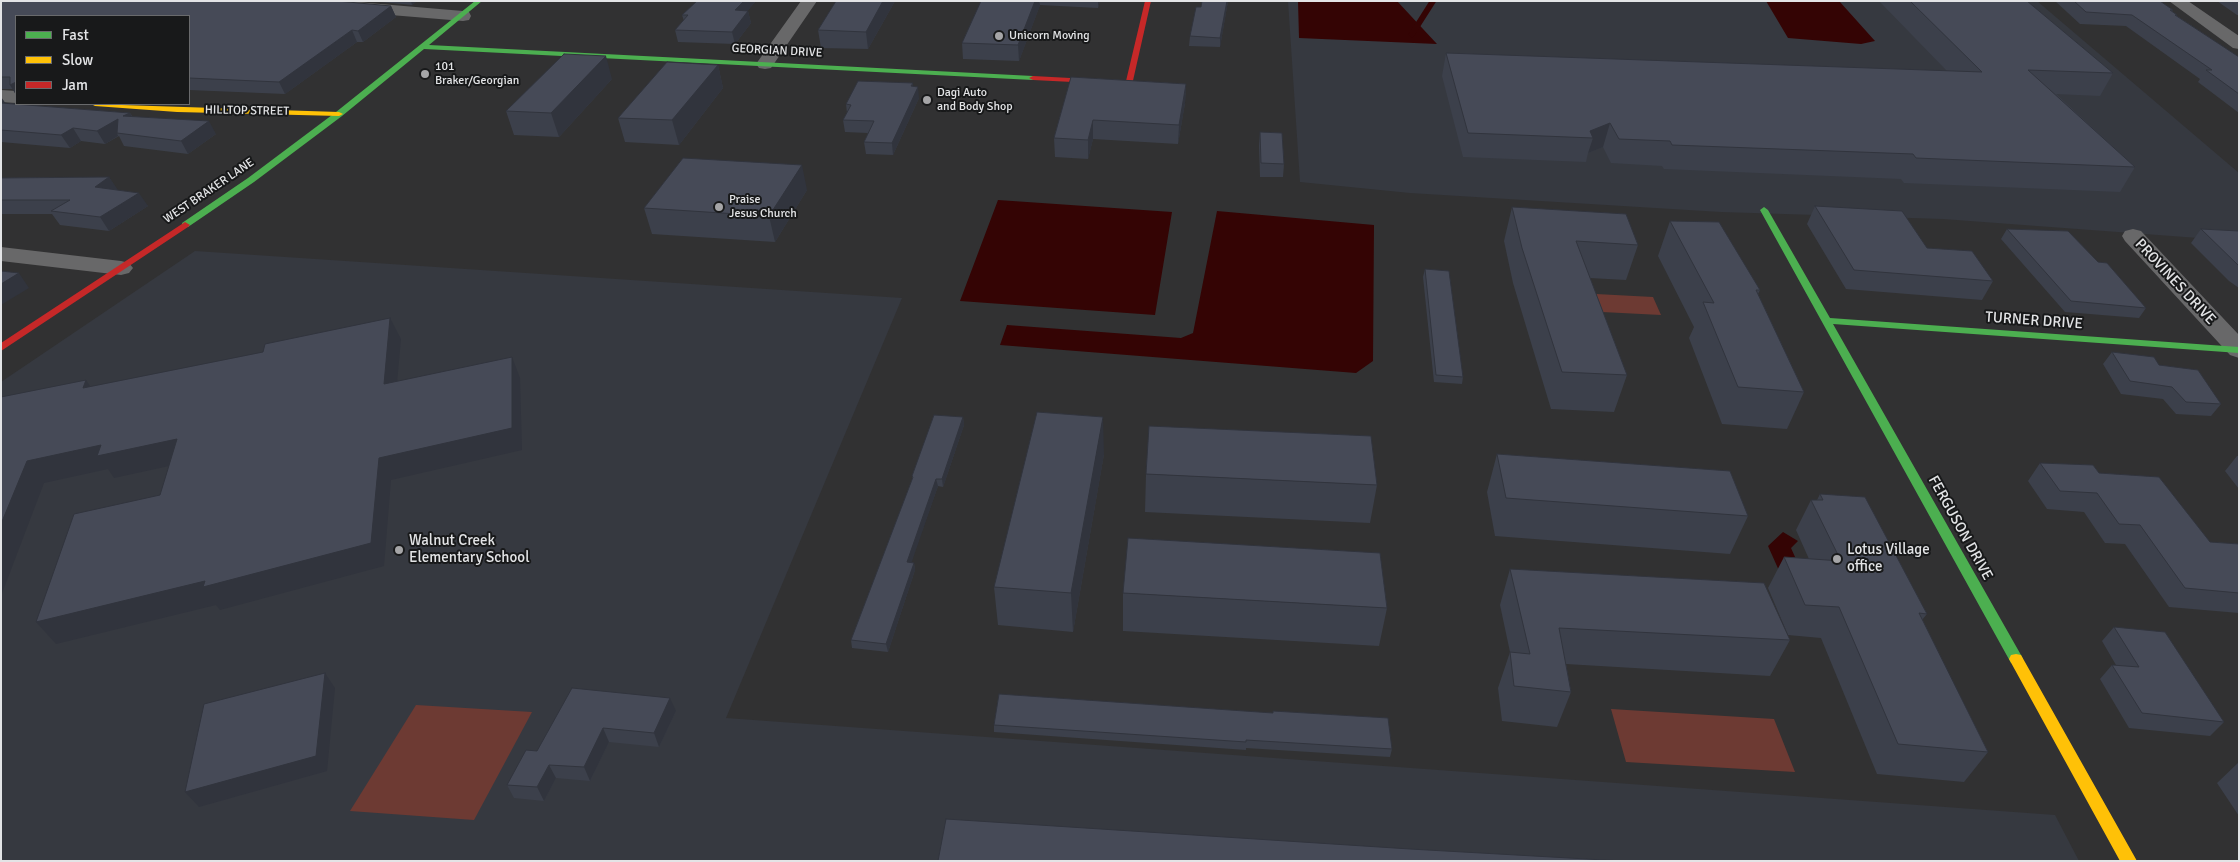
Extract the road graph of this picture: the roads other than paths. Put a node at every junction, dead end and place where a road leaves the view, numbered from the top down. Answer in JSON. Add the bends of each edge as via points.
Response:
{"nodes":[{"id":1,"x":282,"y":1,"type":"edge"},
{"id":2,"x":479,"y":1,"type":"edge"},
{"id":3,"x":810,"y":1,"type":"edge"},
{"id":4,"x":1148,"y":1,"type":"edge"},
{"id":5,"x":2177,"y":1,"type":"edge"},
{"id":6,"x":462,"y":16,"type":"junction"},
{"id":7,"x":2231,"y":33,"type":"edge"},
{"id":8,"x":2239,"y":44,"type":"edge"},
{"id":9,"x":424,"y":47,"type":"junction"},
{"id":10,"x":765,"y":64,"type":"junction"},
{"id":11,"x":1,"y":96,"type":"edge"},
{"id":12,"x":15,"y":97,"type":"edge"},
{"id":13,"x":109,"y":105,"type":"edge"},
{"id":14,"x":339,"y":114,"type":"junction"},
{"id":15,"x":1764,"y":210,"type":"dead end"},
{"id":16,"x":2132,"y":236,"type":"dead end"},
{"id":17,"x":1,"y":254,"type":"edge"},
{"id":18,"x":121,"y":268,"type":"junction"},
{"id":19,"x":1828,"y":321,"type":"junction"},
{"id":20,"x":1,"y":348,"type":"edge"},
{"id":21,"x":2239,"y":350,"type":"edge"},
{"id":22,"x":2129,"y":861,"type":"edge"}],
"edges":[{"from":1,"to":6,"type":"street"},
{"from":2,"to":6,"type":"street","name":"WEST BRAKER LANE"},
{"from":3,"to":10,"type":"street"},
{"from":4,"to":10,"type":"street","name":"GEORGIAN DRIVE","via":[[1129,83]]},
{"from":5,"to":7,"type":"street"},
{"from":6,"to":9,"type":"street","name":"WEST BRAKER LANE"},
{"from":7,"to":8,"type":"street"},
{"from":9,"to":10,"type":"street","name":"GEORGIAN DRIVE"},
{"from":9,"to":14,"type":"street","name":"WEST BRAKER LANE"},
{"from":11,"to":12,"type":"street"},
{"from":13,"to":14,"type":"street","name":"HILLTOP STREET"},
{"from":14,"to":18,"type":"street","name":"WEST BRAKER LANE","via":[[251,180]]},
{"from":15,"to":19,"type":"street","name":"FERGUSON DRIVE"},
{"from":16,"to":21,"type":"street","name":"PROVINES DRIVE"},
{"from":17,"to":18,"type":"street"},
{"from":18,"to":20,"type":"street","name":"WEST BRAKER LANE"},
{"from":19,"to":21,"type":"street","name":"TURNER DRIVE"},
{"from":19,"to":22,"type":"street","name":"FERGUSON DRIVE"}]}
